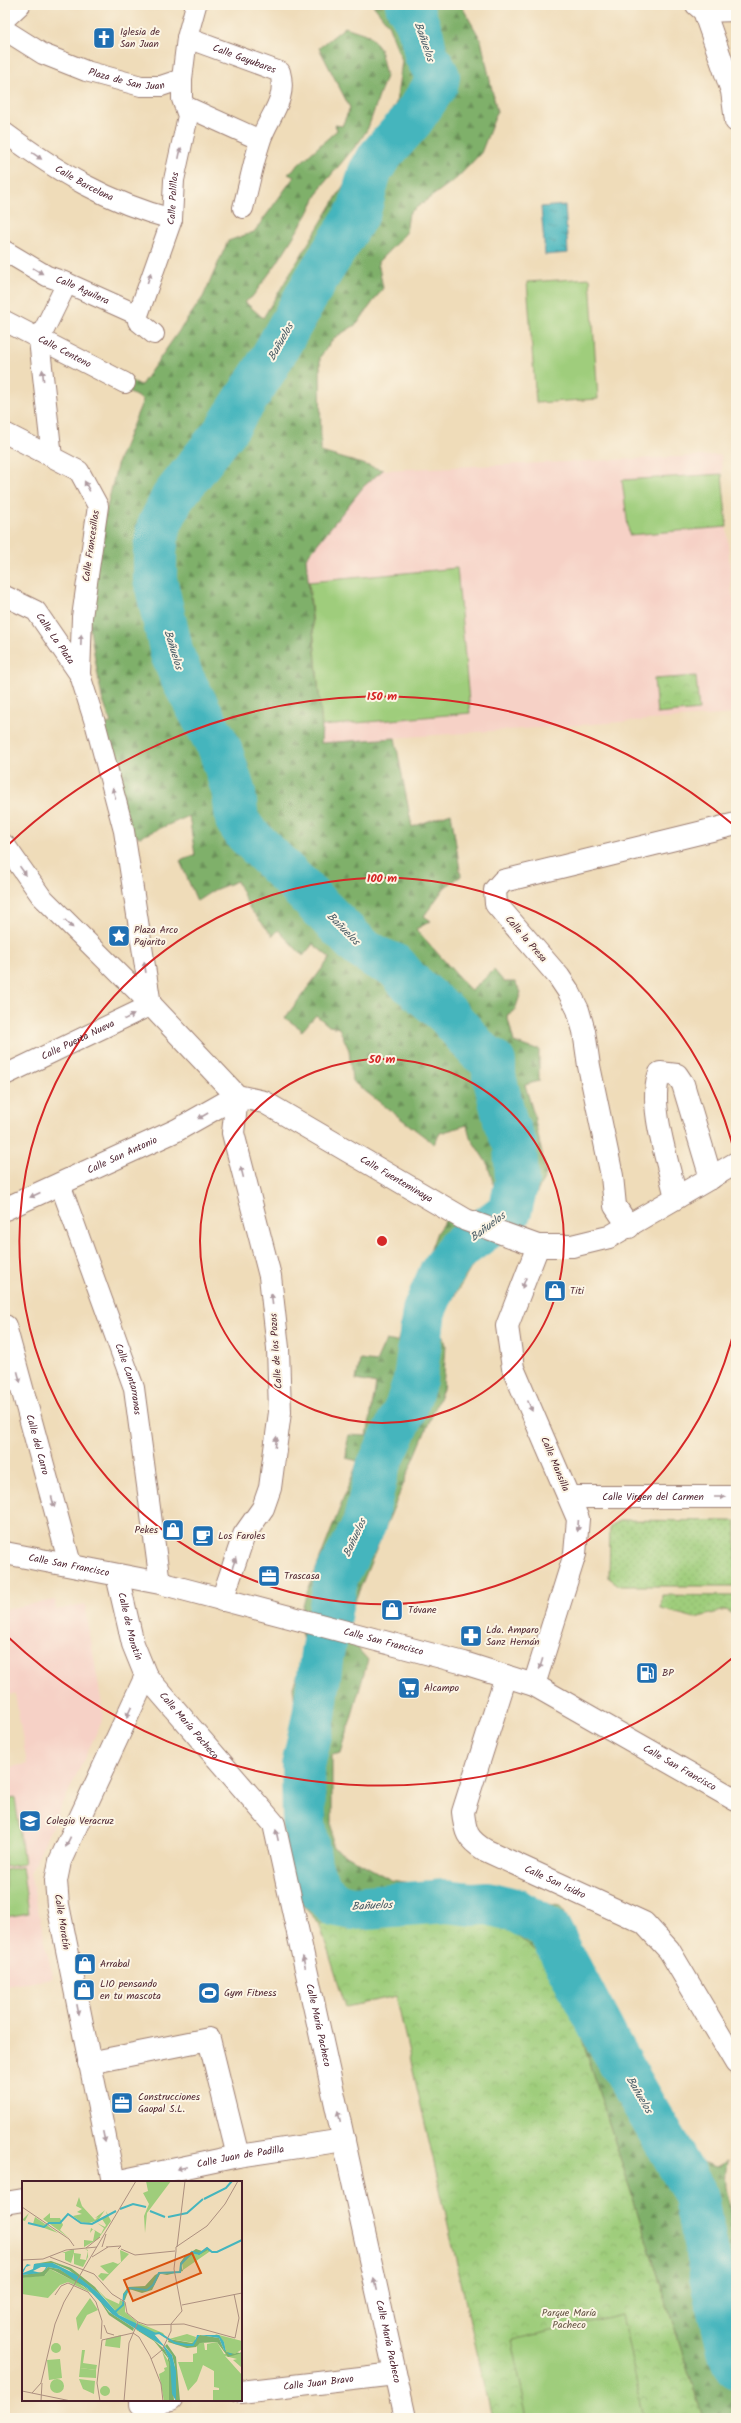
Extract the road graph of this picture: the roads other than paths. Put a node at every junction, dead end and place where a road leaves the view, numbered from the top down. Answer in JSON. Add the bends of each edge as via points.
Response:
{"nodes":[{"id":1,"x":20,"y":5,"type":"edge"},
{"id":2,"x":196,"y":5,"type":"edge"},
{"id":3,"x":702,"y":7,"type":"edge"},
{"id":4,"x":736,"y":10,"type":"edge"},
{"id":5,"x":5,"y":19,"type":"edge"},
{"id":6,"x":5,"y":30,"type":"edge"},
{"id":7,"x":187,"y":38,"type":"junction"},
{"id":8,"x":182,"y":80,"type":"junction"},
{"id":9,"x":185,"y":106,"type":"junction"},
{"id":10,"x":736,"y":121,"type":"edge"},
{"id":11,"x":5,"y":133,"type":"edge"},
{"id":12,"x":260,"y":140,"type":"junction"},
{"id":13,"x":243,"y":208,"type":"dead end"},
{"id":14,"x":172,"y":219,"type":"junction"},
{"id":15,"x":5,"y":250,"type":"edge"},
{"id":16,"x":67,"y":282,"type":"junction"},
{"id":17,"x":138,"y":315,"type":"junction"},
{"id":18,"x":5,"y":321,"type":"edge"},
{"id":19,"x":154,"y":334,"type":"dead end"},
{"id":20,"x":39,"y":340,"type":"junction"},
{"id":21,"x":125,"y":383,"type":"dead end"},
{"id":22,"x":5,"y":433,"type":"edge"},
{"id":23,"x":52,"y":457,"type":"junction"},
{"id":24,"x":5,"y":596,"type":"edge"},
{"id":25,"x":80,"y":675,"type":"junction"},
{"id":26,"x":736,"y":824,"type":"edge"},
{"id":27,"x":5,"y":845,"type":"edge"},
{"id":28,"x":151,"y":1006,"type":"junction"},
{"id":29,"x":5,"y":1075,"type":"edge"},
{"id":30,"x":237,"y":1096,"type":"junction"},
{"id":31,"x":736,"y":1163,"type":"edge"},
{"id":32,"x":711,"y":1178,"type":"junction"},
{"id":33,"x":60,"y":1184,"type":"junction"},
{"id":34,"x":676,"y":1198,"type":"junction"},
{"id":35,"x":5,"y":1209,"type":"edge"},
{"id":36,"x":629,"y":1227,"type":"junction"},
{"id":37,"x":538,"y":1246,"type":"junction"},
{"id":38,"x":5,"y":1326,"type":"edge"},
{"id":39,"x":569,"y":1497,"type":"junction"},
{"id":40,"x":736,"y":1497,"type":"edge"},
{"id":41,"x":5,"y":1553,"type":"edge"},
{"id":42,"x":70,"y":1564,"type":"junction"},
{"id":43,"x":117,"y":1575,"type":"junction"},
{"id":44,"x":160,"y":1584,"type":"junction"},
{"id":45,"x":222,"y":1600,"type":"junction"},
{"id":46,"x":146,"y":1676,"type":"junction"},
{"id":47,"x":506,"y":1676,"type":"junction"},
{"id":48,"x":534,"y":1686,"type":"junction"},
{"id":49,"x":736,"y":1800,"type":"edge"},
{"id":50,"x":736,"y":2062,"type":"edge"},
{"id":51,"x":89,"y":2063,"type":"junction"},
{"id":52,"x":344,"y":2140,"type":"junction"},
{"id":53,"x":238,"y":2156,"type":"junction"},
{"id":54,"x":114,"y":2181,"type":"edge"},
{"id":55,"x":119,"y":2181,"type":"edge"},
{"id":56,"x":22,"y":2200,"type":"edge"},
{"id":57,"x":5,"y":2203,"type":"edge"},
{"id":58,"x":395,"y":2374,"type":"junction"},
{"id":59,"x":242,"y":2392,"type":"edge"},
{"id":60,"x":167,"y":2401,"type":"edge"},
{"id":61,"x":141,"y":2407,"type":"edge"},
{"id":62,"x":405,"y":2418,"type":"edge"}],
"edges":[{"from":1,"to":5,"type":"street"},
{"from":2,"to":7,"type":"street"},
{"from":3,"to":4,"type":"street"},
{"from":3,"to":10,"type":"street","via":[[732,91]]},
{"from":6,"to":8,"type":"street","name":"Plaza de San Juan","via":[[43,54],[93,73],[141,86],[161,86]]},
{"from":7,"to":8,"type":"street"},
{"from":7,"to":12,"type":"street","name":"Calle Gayubares","via":[[280,72],[284,86],[274,116]]},
{"from":8,"to":9,"type":"street","name":"Calle Palillos","via":[[182,99]]},
{"from":9,"to":12,"type":"street"},
{"from":14,"to":9,"type":"street","name":"Calle Palillos","one_way":true,"via":[[174,180],[188,116]]},
{"from":11,"to":14,"type":"street","name":"Calle Barcelona","one_way":true,"via":[[83,185],[137,210]]},
{"from":12,"to":13,"type":"street","name":"Calle Gayubares"},
{"from":17,"to":14,"type":"street","name":"Calle Palillos","one_way":true},
{"from":15,"to":16,"type":"street","name":"Calle Aguilera","one_way":true,"via":[[46,276]]},
{"from":16,"to":17,"type":"street","name":"Calle Aguilera"},
{"from":16,"to":20,"type":"street"},
{"from":17,"to":19,"type":"street","name":"Calle Aguilera","via":[[138,321]]},
{"from":18,"to":20,"type":"street","name":"Calle Centeno"},
{"from":20,"to":21,"type":"street","name":"Calle Centeno"},
{"from":23,"to":20,"type":"street","one_way":true},
{"from":22,"to":23,"type":"street","name":"Calle Francesillas"},
{"from":25,"to":23,"type":"street","name":"Calle Francesillas","one_way":true,"via":[[82,617],[98,506],[79,471]]},
{"from":24,"to":25,"type":"street","name":"Calle La Plata","via":[[36,611]]},
{"from":28,"to":25,"type":"street","name":"Calle Francesillas","one_way":true,"via":[[124,831]]},
{"from":26,"to":36,"type":"street","name":"Calle la Presa","via":[[503,881],[495,890],[496,904],[559,977],[578,1010],[612,1176],[615,1206]]},
{"from":27,"to":28,"type":"street","one_way":true,"via":[[41,896]]},
{"from":29,"to":28,"type":"street","name":"Calle Puerta Nueva","one_way":true},
{"from":28,"to":30,"type":"street"},
{"from":30,"to":33,"type":"street","name":"Calle San Antonio","one_way":true,"via":[[177,1130]]},
{"from":30,"to":37,"type":"street","name":"Calle Fuenteminaya","via":[[264,1102],[466,1220]]},
{"from":45,"to":30,"type":"street","name":"Calle de los Pozos","one_way":true,"via":[[244,1535],[263,1508],[270,1488],[280,1412],[278,1348],[270,1276],[233,1133]]},
{"from":31,"to":32,"type":"street","name":"Calle Fuenteminaya"},
{"from":32,"to":34,"type":"street","name":"Calle Fuenteminaya"},
{"from":32,"to":34,"type":"street","via":[[683,1084],[677,1075],[660,1072],[655,1084],[655,1104]]},
{"from":33,"to":35,"type":"street","name":"Calle San Antonio","one_way":true},
{"from":33,"to":44,"type":"street","name":"Calle Cantarranas","via":[[134,1388]]},
{"from":34,"to":36,"type":"street","name":"Calle Fuenteminaya"},
{"from":36,"to":37,"type":"street","name":"Calle Fuenteminaya","via":[[609,1237],[572,1246]]},
{"from":37,"to":39,"type":"street","name":"Calle Mansilla","one_way":true,"via":[[507,1326],[513,1368]]},
{"from":38,"to":42,"type":"street","name":"Calle del Carro","one_way":true},
{"from":39,"to":40,"type":"street","name":"Calle Virgen del Carmen","one_way":true},
{"from":39,"to":48,"type":"street","name":"Calle Mansilla","one_way":true,"via":[[578,1519],[575,1554]]},
{"from":41,"to":42,"type":"street","name":"Calle San Francisco"},
{"from":42,"to":43,"type":"street","name":"Calle San Francisco"},
{"from":43,"to":44,"type":"street","name":"Calle San Francisco"},
{"from":43,"to":46,"type":"street","name":"Calle de Moratín","via":[[133,1644]]},
{"from":44,"to":45,"type":"street","name":"Calle San Francisco"},
{"from":45,"to":47,"type":"street","name":"Calle San Francisco"},
{"from":46,"to":51,"type":"street","name":"Calle Moratín","one_way":true,"via":[[60,1861],[56,1881],[58,1905]]},
{"from":52,"to":46,"type":"street","name":"Calle María Pacheco","one_way":true,"via":[[274,1824]]},
{"from":47,"to":48,"type":"street","name":"Calle San Francisco"},
{"from":47,"to":50,"type":"street","name":"Calle San Isidro","via":[[463,1812],[464,1828],[473,1842],[485,1850],[644,1923],[669,1950]]},
{"from":48,"to":49,"type":"street","name":"Calle San Francisco"},
{"from":51,"to":53,"type":"street","via":[[209,2039]]},
{"from":51,"to":54,"type":"street","name":"Calle Moratín","one_way":true},
{"from":52,"to":53,"type":"street","name":"Calle Juan de Padilla"},
{"from":58,"to":52,"type":"street","name":"Calle María Pacheco","one_way":true},
{"from":53,"to":55,"type":"street","name":"Calle Juan de Padilla","one_way":true},
{"from":56,"to":57,"type":"street"},
{"from":58,"to":59,"type":"street","name":"Calle Juan Bravo"},
{"from":58,"to":62,"type":"street","name":"Calle María Pacheco"},
{"from":60,"to":61,"type":"street"}]}
